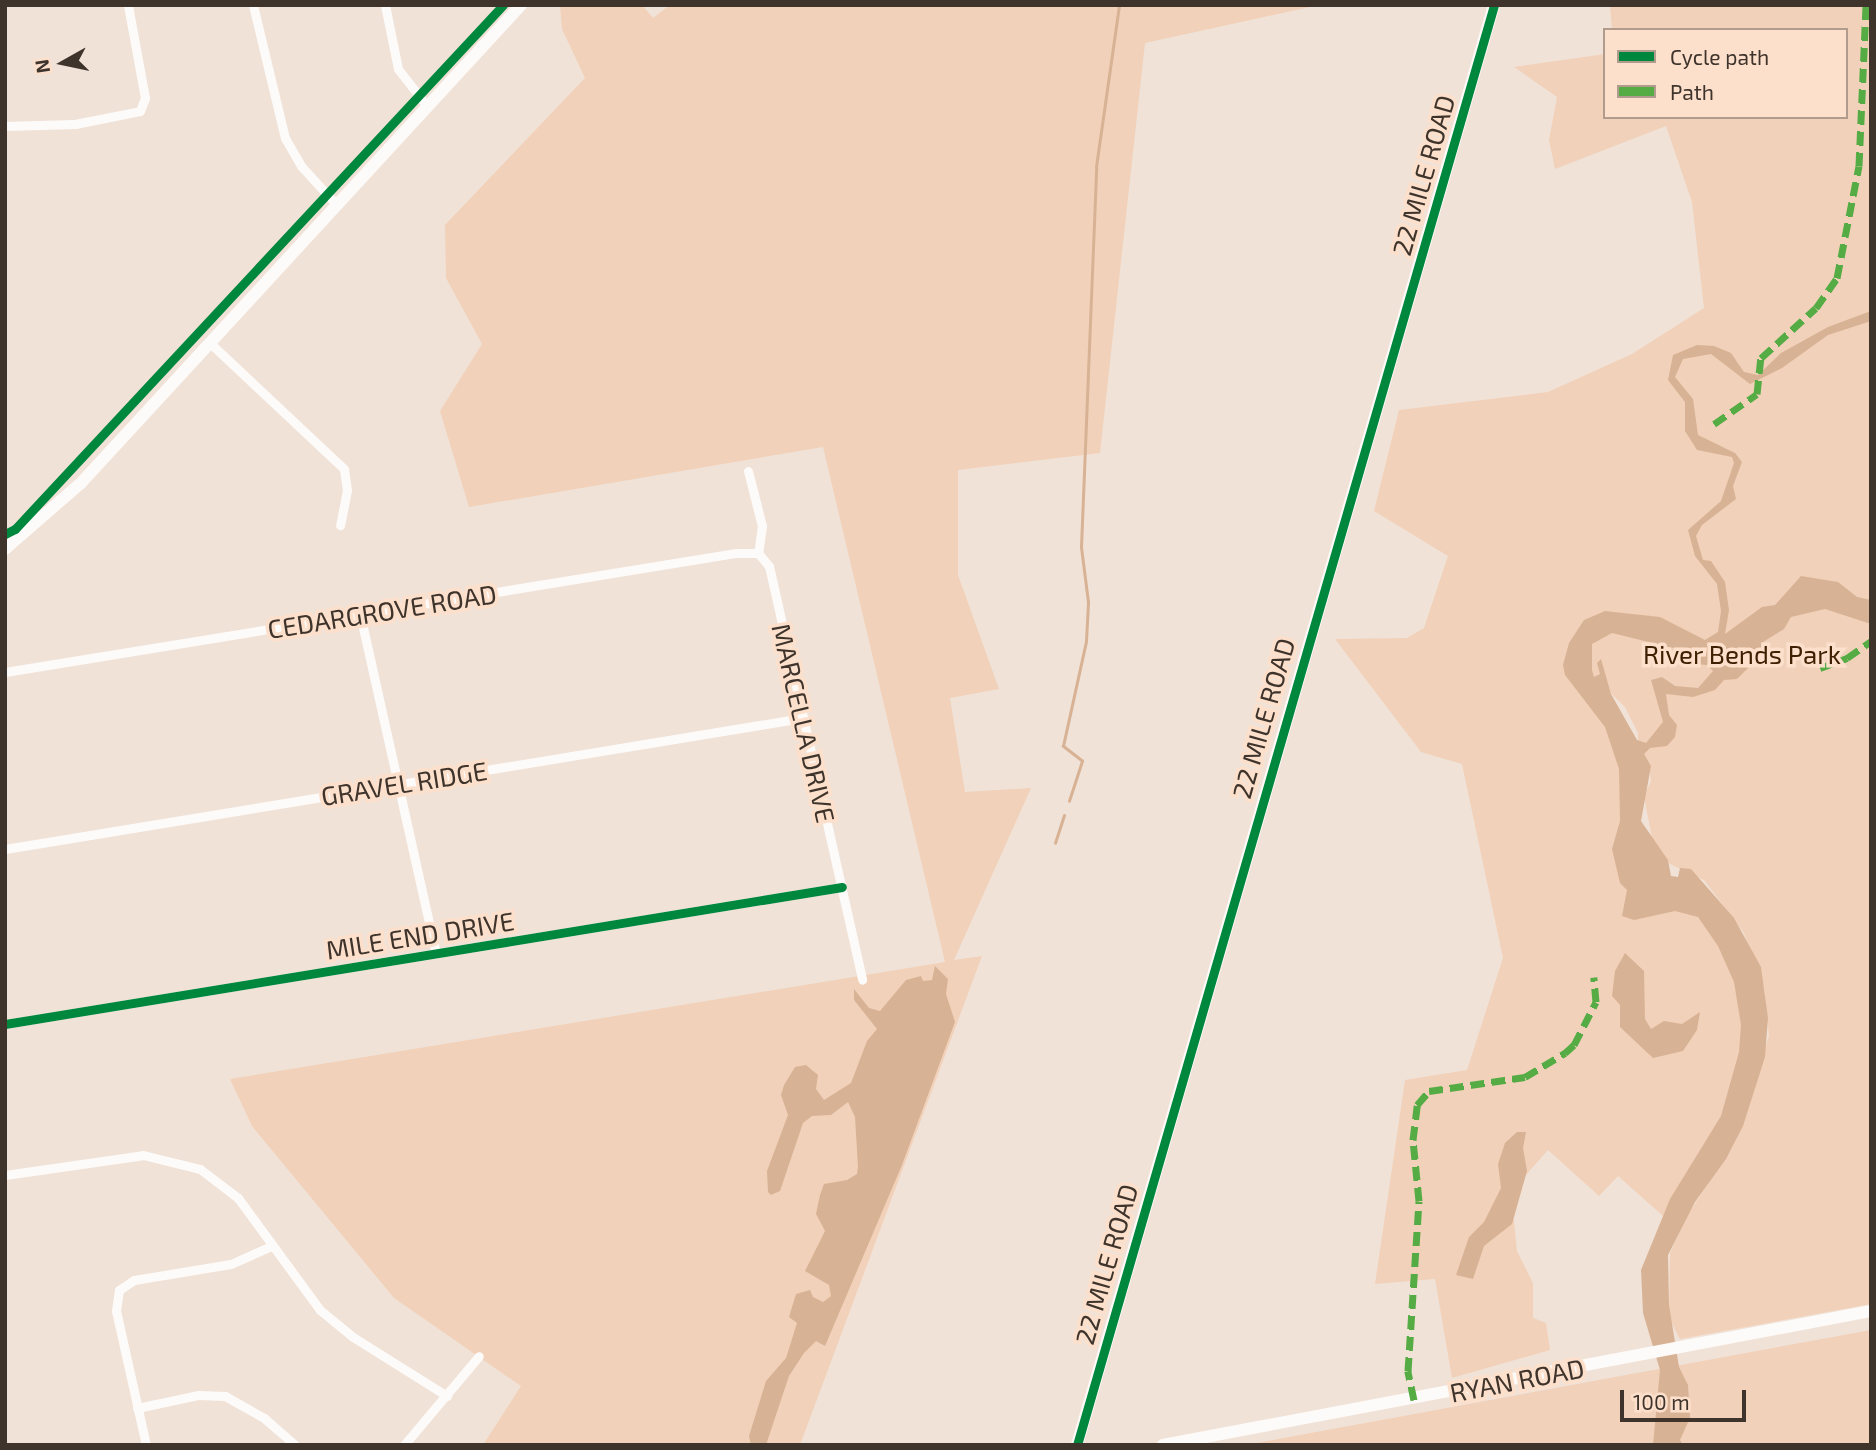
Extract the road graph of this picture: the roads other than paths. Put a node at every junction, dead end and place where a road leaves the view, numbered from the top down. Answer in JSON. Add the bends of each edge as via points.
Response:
{"nodes":[{"id":1,"x":128,"y":5,"type":"edge"},
{"id":2,"x":253,"y":5,"type":"edge"},
{"id":3,"x":385,"y":5,"type":"edge"},
{"id":4,"x":521,"y":5,"type":"edge"},
{"id":5,"x":1494,"y":5,"type":"edge"},
{"id":6,"x":427,"y":106,"type":"junction"},
{"id":7,"x":5,"y":126,"type":"edge"},
{"id":8,"x":336,"y":204,"type":"junction"},
{"id":9,"x":210,"y":344,"type":"junction"},
{"id":10,"x":748,"y":471,"type":"dead end"},
{"id":11,"x":340,"y":525,"type":"dead end"},
{"id":12,"x":5,"y":549,"type":"edge"},
{"id":13,"x":758,"y":553,"type":"junction"},
{"id":14,"x":360,"y":614,"type":"junction"},
{"id":15,"x":5,"y":672,"type":"edge"},
{"id":16,"x":802,"y":718,"type":"junction"},
{"id":17,"x":400,"y":784,"type":"junction"},
{"id":18,"x":5,"y":849,"type":"edge"},
{"id":19,"x":842,"y":887,"type":"junction"},
{"id":20,"x":436,"y":954,"type":"junction"},
{"id":21,"x":862,"y":980,"type":"dead end"},
{"id":22,"x":5,"y":1024,"type":"edge"},
{"id":23,"x":5,"y":1175,"type":"edge"},
{"id":24,"x":269,"y":1247,"type":"junction"},
{"id":25,"x":1871,"y":1311,"type":"edge"},
{"id":26,"x":478,"y":1356,"type":"dead end"},
{"id":27,"x":447,"y":1396,"type":"junction"},
{"id":28,"x":137,"y":1408,"type":"junction"},
{"id":29,"x":146,"y":1445,"type":"edge"},
{"id":30,"x":295,"y":1445,"type":"edge"},
{"id":31,"x":404,"y":1445,"type":"edge"},
{"id":32,"x":1077,"y":1445,"type":"edge"},
{"id":33,"x":1163,"y":1445,"type":"edge"}],
"edges":[{"from":1,"to":7,"type":"street","via":[[145,98],[140,111],[75,124]]},
{"from":2,"to":8,"type":"street","via":[[285,138],[302,166]]},
{"from":3,"to":6,"type":"street","via":[[398,69]]},
{"from":4,"to":6,"type":"street"},
{"from":5,"to":32,"type":"street","name":"22 MILE ROAD"},
{"from":6,"to":8,"type":"street"},
{"from":8,"to":9,"type":"street"},
{"from":9,"to":11,"type":"street","via":[[344,469],[347,490]]},
{"from":9,"to":12,"type":"street","via":[[81,483]]},
{"from":10,"to":13,"type":"street","name":"MARCELLA DRIVE","via":[[762,526]]},
{"from":13,"to":14,"type":"street","name":"CEDARGROVE ROAD"},
{"from":13,"to":16,"type":"street","name":"MARCELLA DRIVE","via":[[769,566]]},
{"from":14,"to":15,"type":"street","name":"CEDARGROVE ROAD"},
{"from":14,"to":17,"type":"street"},
{"from":16,"to":17,"type":"street","name":"GRAVEL RIDGE"},
{"from":16,"to":19,"type":"street","name":"MARCELLA DRIVE"},
{"from":17,"to":18,"type":"street","name":"GRAVEL RIDGE"},
{"from":17,"to":20,"type":"street"},
{"from":19,"to":20,"type":"street","name":"MILE END DRIVE"},
{"from":19,"to":21,"type":"street","name":"MARCELLA DRIVE"},
{"from":20,"to":22,"type":"street","name":"MILE END DRIVE"},
{"from":23,"to":24,"type":"street","via":[[130,1156],[174,1159],[200,1169],[229,1189]]},
{"from":24,"to":27,"type":"street","via":[[312,1301],[342,1329]]},
{"from":24,"to":28,"type":"street","via":[[231,1264],[134,1280],[121,1287],[116,1311]]},
{"from":25,"to":33,"type":"street","name":"RYAN ROAD"},
{"from":26,"to":27,"type":"street"},
{"from":27,"to":31,"type":"street"},
{"from":28,"to":29,"type":"street"},
{"from":28,"to":30,"type":"street","via":[[198,1395],[225,1396],[264,1418]]}]}
